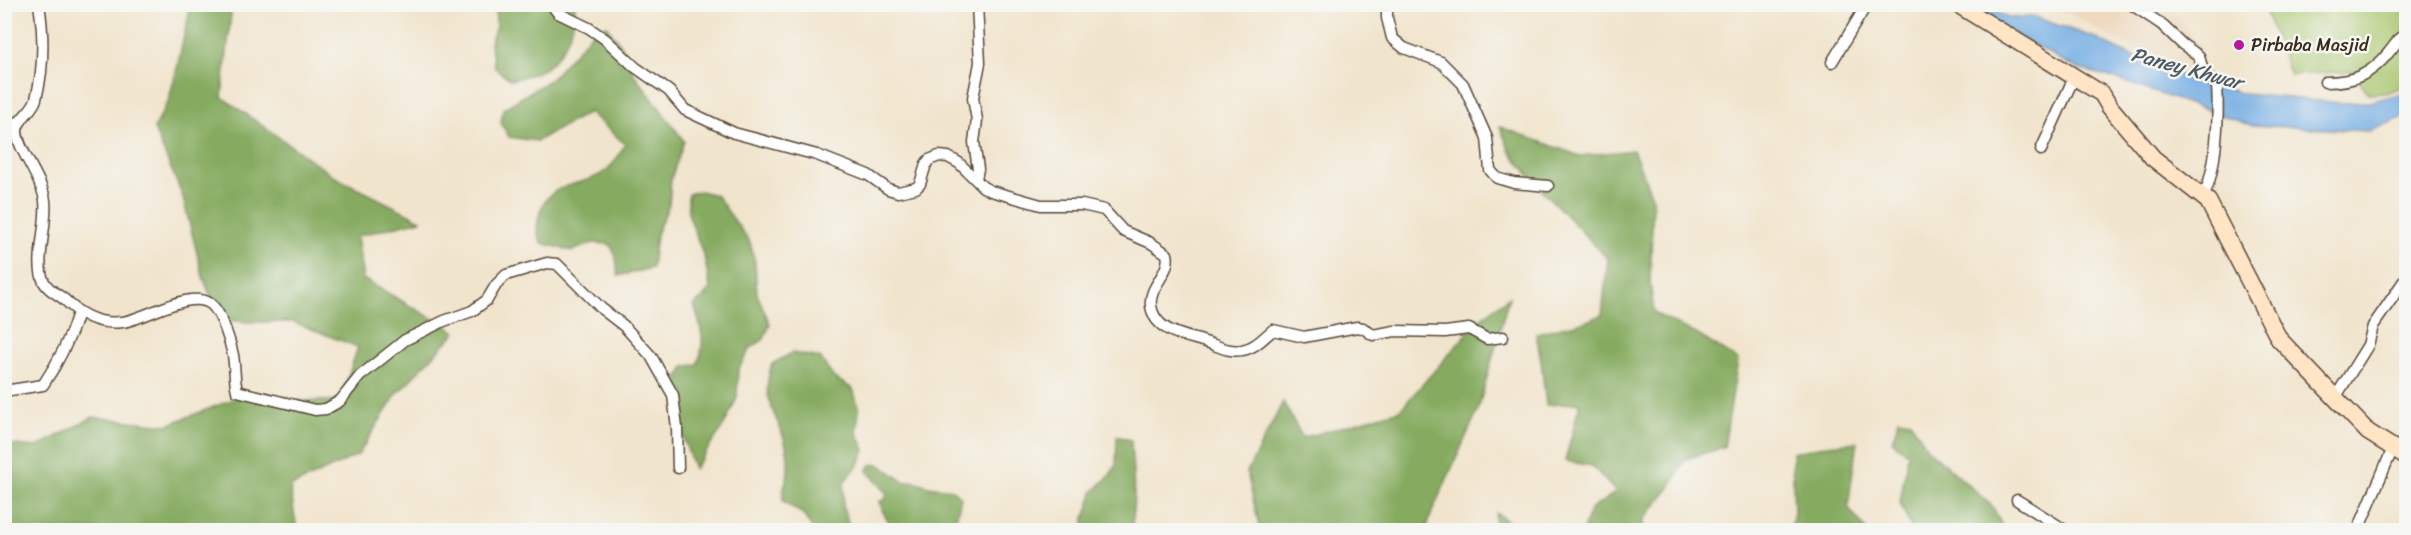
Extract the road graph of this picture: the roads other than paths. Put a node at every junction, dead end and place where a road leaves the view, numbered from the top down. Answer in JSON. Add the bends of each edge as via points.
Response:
{"nodes":[{"id":1,"x":39,"y":4,"type":"edge"},
{"id":2,"x":551,"y":4,"type":"edge"},
{"id":3,"x":977,"y":4,"type":"edge"},
{"id":4,"x":1387,"y":4,"type":"edge"},
{"id":5,"x":1867,"y":4,"type":"edge"},
{"id":6,"x":1957,"y":4,"type":"edge"},
{"id":7,"x":2131,"y":4,"type":"edge"},
{"id":8,"x":2406,"y":35,"type":"edge"},
{"id":9,"x":1832,"y":62,"type":"dead end"},
{"id":10,"x":2075,"y":75,"type":"junction"},
{"id":11,"x":2325,"y":82,"type":"dead end"},
{"id":12,"x":21,"y":121,"type":"junction"},
{"id":13,"x":4,"y":127,"type":"edge"},
{"id":14,"x":2041,"y":150,"type":"dead end"},
{"id":15,"x":976,"y":179,"type":"junction"},
{"id":16,"x":1548,"y":186,"type":"dead end"},
{"id":17,"x":2203,"y":197,"type":"junction"},
{"id":18,"x":2406,"y":278,"type":"edge"},
{"id":19,"x":78,"y":313,"type":"junction"},
{"id":20,"x":1503,"y":337,"type":"dead end"},
{"id":21,"x":4,"y":391,"type":"edge"},
{"id":22,"x":2335,"y":398,"type":"junction"},
{"id":23,"x":2400,"y":452,"type":"edge"},
{"id":24,"x":678,"y":468,"type":"dead end"},
{"id":25,"x":2018,"y":500,"type":"dead end"},
{"id":26,"x":2065,"y":531,"type":"edge"},
{"id":27,"x":2358,"y":531,"type":"edge"}],
"edges":[{"from":1,"to":12,"type":"street","via":[[43,61],[36,100]]},
{"from":2,"to":15,"type":"street","via":[[558,13],[605,39],[669,91],[685,110],[734,133],[817,154],[898,192],[916,188],[926,164],[939,156],[959,163]]},
{"from":3,"to":15,"type":"street","via":[[980,63],[973,98],[977,120]]},
{"from":4,"to":16,"type":"street","via":[[1392,38],[1404,48],[1441,62],[1463,84],[1487,138],[1490,170],[1497,178]]},
{"from":5,"to":9,"type":"street"},
{"from":6,"to":10,"type":"main road"},
{"from":7,"to":17,"type":"street","via":[[2199,56],[2204,75],[2217,84],[2211,178]]},
{"from":8,"to":11,"type":"street","via":[[2362,77]]},
{"from":10,"to":14,"type":"street"},
{"from":10,"to":17,"type":"main road","via":[[2102,94],[2153,159]]},
{"from":12,"to":13,"type":"street"},
{"from":12,"to":19,"type":"street","via":[[17,131],[45,199],[41,264],[44,281]]},
{"from":15,"to":20,"type":"street","via":[[991,191],[1024,201],[1104,210],[1124,231],[1167,254],[1167,266],[1152,290],[1151,304],[1161,324],[1170,332],[1229,350],[1252,348],[1273,330],[1304,337],[1357,327],[1373,334],[1469,329],[1487,339]]},
{"from":17,"to":22,"type":"main road","via":[[2279,339]]},
{"from":18,"to":22,"type":"street","via":[[2373,326],[2368,345]]},
{"from":19,"to":21,"type":"street","via":[[67,346],[43,385]]},
{"from":19,"to":24,"type":"street","via":[[108,323],[124,322],[161,308],[205,299],[214,306],[229,342],[237,391],[315,411],[340,401],[360,376],[405,340],[472,311],[487,300],[506,275],[547,262],[557,264],[624,326],[655,363],[673,395]]},
{"from":22,"to":23,"type":"main road","via":[[2368,432]]},
{"from":23,"to":27,"type":"street"},
{"from":25,"to":26,"type":"street"}]}
